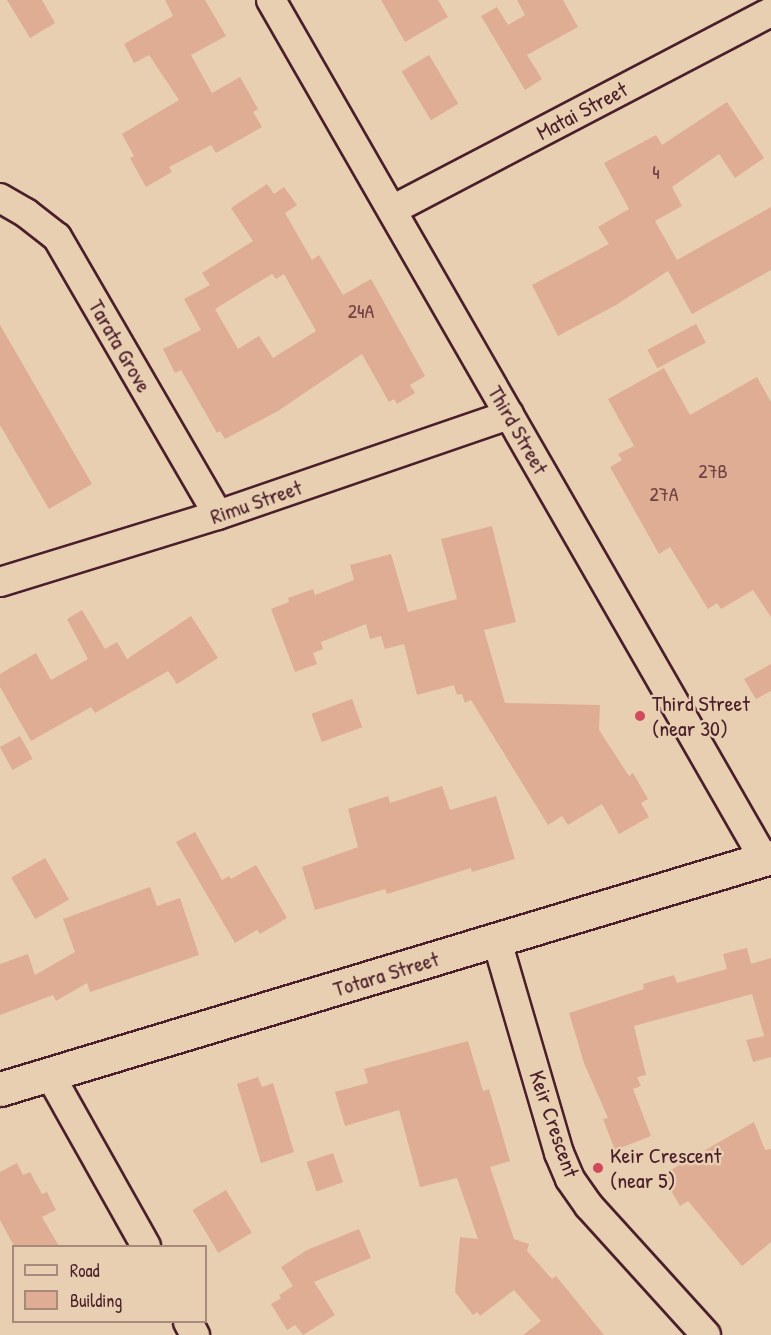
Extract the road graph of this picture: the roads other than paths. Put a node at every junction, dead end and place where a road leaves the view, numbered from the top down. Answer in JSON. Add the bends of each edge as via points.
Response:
{"nodes":[{"id":1,"x":271,"y":0,"type":"edge"},
{"id":2,"x":771,"y":12,"type":"edge"},
{"id":3,"x":0,"y":198,"type":"edge"},
{"id":4,"x":394,"y":209,"type":"junction"},
{"id":5,"x":509,"y":415,"type":"junction"},
{"id":6,"x":218,"y":515,"type":"junction"},
{"id":7,"x":0,"y":582,"type":"edge"},
{"id":8,"x":767,"y":858,"type":"edge"},
{"id":9,"x":497,"y":941,"type":"junction"},
{"id":10,"x":50,"y":1074,"type":"junction"},
{"id":11,"x":0,"y":1089,"type":"edge"},
{"id":12,"x":145,"y":1245,"type":"edge"},
{"id":13,"x":706,"y":1335,"type":"edge"}],
"edges":[{"from":1,"to":4,"type":"street","name":"Third Street"},
{"from":2,"to":4,"type":"street","name":"Matai Street"},
{"from":3,"to":6,"type":"street","name":"Tarata Grove","via":[[57,237]]},
{"from":4,"to":5,"type":"street","name":"Third Street"},
{"from":5,"to":6,"type":"street","name":"Rimu Street"},
{"from":5,"to":8,"type":"street","name":"Third Street"},
{"from":6,"to":7,"type":"street","name":"Rimu Street"},
{"from":8,"to":9,"type":"street","name":"Totara Street"},
{"from":9,"to":10,"type":"street","name":"Totara Street"},
{"from":9,"to":13,"type":"street","name":"Keir Crescent","via":[[570,1179],[589,1206]]},
{"from":10,"to":11,"type":"street","name":"Totara Street"},
{"from":10,"to":12,"type":"street"}]}
